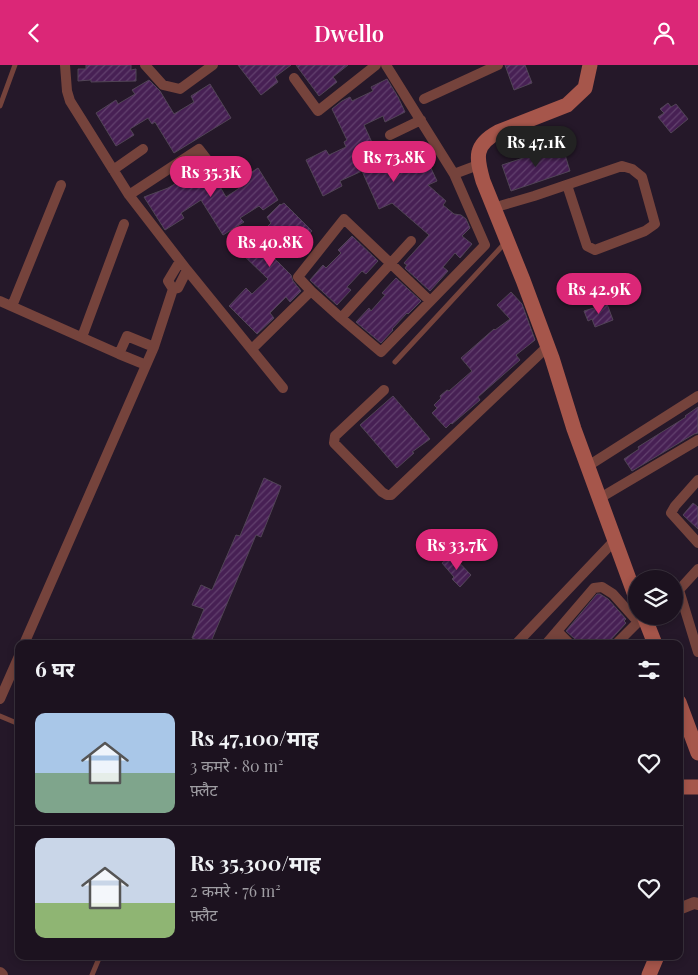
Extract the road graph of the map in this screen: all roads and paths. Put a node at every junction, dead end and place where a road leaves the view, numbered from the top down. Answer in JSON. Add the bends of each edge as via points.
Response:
{"nodes":[{"id":1,"x":15,"y":65,"type":"edge"},
{"id":2,"x":65,"y":65,"type":"edge"},
{"id":3,"x":145,"y":65,"type":"edge"},
{"id":4,"x":213,"y":65,"type":"edge"},
{"id":5,"x":376,"y":65,"type":"edge"},
{"id":6,"x":386,"y":65,"type":"edge"},
{"id":7,"x":498,"y":65,"type":"edge"},
{"id":8,"x":590,"y":65,"type":"edge"},
{"id":9,"x":294,"y":78,"type":"dead end"},
{"id":10,"x":424,"y":99,"type":"dead end"},
{"id":11,"x":0,"y":106,"type":"edge"},
{"id":12,"x":421,"y":120,"type":"junction"},
{"id":13,"x":390,"y":135,"type":"dead end"},
{"id":14,"x":144,"y":149,"type":"dead end"},
{"id":15,"x":478,"y":165,"type":"junction"},
{"id":16,"x":114,"y":170,"type":"junction"},
{"id":17,"x":454,"y":173,"type":"junction"},
{"id":18,"x":222,"y":179,"type":"dead end"},
{"id":19,"x":62,"y":185,"type":"dead end"},
{"id":20,"x":567,"y":185,"type":"junction"},
{"id":21,"x":130,"y":195,"type":"junction"},
{"id":22,"x":493,"y":208,"type":"junction"},
{"id":23,"x":124,"y":224,"type":"dead end"},
{"id":24,"x":411,"y":241,"type":"dead end"},
{"id":25,"x":507,"y":241,"type":"junction"},
{"id":26,"x":180,"y":261,"type":"junction"},
{"id":27,"x":390,"y":264,"type":"junction"},
{"id":28,"x":188,"y":270,"type":"junction"},
{"id":29,"x":172,"y":289,"type":"junction"},
{"id":30,"x":311,"y":291,"type":"junction"},
{"id":31,"x":0,"y":301,"type":"edge"},
{"id":32,"x":430,"y":301,"type":"junction"},
{"id":33,"x":12,"y":306,"type":"junction"},
{"id":34,"x":341,"y":318,"type":"junction"},
{"id":35,"x":82,"y":337,"type":"junction"},
{"id":36,"x":154,"y":347,"type":"junction"},
{"id":37,"x":548,"y":347,"type":"junction"},
{"id":38,"x":252,"y":349,"type":"junction"},
{"id":39,"x":119,"y":354,"type":"junction"},
{"id":40,"x":395,"y":362,"type":"dead end"},
{"id":41,"x":146,"y":365,"type":"junction"},
{"id":42,"x":283,"y":388,"type":"dead end"},
{"id":43,"x":384,"y":390,"type":"dead end"},
{"id":44,"x":698,"y":395,"type":"edge"},
{"id":45,"x":698,"y":440,"type":"edge"},
{"id":46,"x":588,"y":467,"type":"junction"},
{"id":47,"x":698,"y":480,"type":"edge"},
{"id":48,"x":600,"y":498,"type":"junction"},
{"id":49,"x":615,"y":540,"type":"junction"},
{"id":50,"x":698,"y":543,"type":"edge"},
{"id":51,"x":698,"y":569,"type":"edge"},
{"id":52,"x":628,"y":576,"type":"edge"},
{"id":53,"x":683,"y":583,"type":"edge"},
{"id":54,"x":628,"y":605,"type":"edge"},
{"id":55,"x":683,"y":610,"type":"edge"},
{"id":56,"x":639,"y":625,"type":"edge"},
{"id":57,"x":648,"y":625,"type":"edge"},
{"id":58,"x":557,"y":631,"type":"junction"},
{"id":59,"x":26,"y":640,"type":"edge"},
{"id":60,"x":520,"y":640,"type":"edge"},
{"id":61,"x":549,"y":640,"type":"edge"},
{"id":62,"x":566,"y":640,"type":"edge"},
{"id":63,"x":621,"y":640,"type":"edge"},
{"id":64,"x":654,"y":640,"type":"edge"},
{"id":65,"x":698,"y":652,"type":"edge"},
{"id":66,"x":15,"y":666,"type":"edge"},
{"id":67,"x":0,"y":699,"type":"edge"},
{"id":68,"x":683,"y":713,"type":"edge"},
{"id":69,"x":0,"y":717,"type":"edge"},
{"id":70,"x":15,"y":723,"type":"edge"},
{"id":71,"x":698,"y":753,"type":"edge"},
{"id":72,"x":683,"y":787,"type":"edge"},
{"id":73,"x":698,"y":787,"type":"edge"},
{"id":74,"x":698,"y":904,"type":"edge"},
{"id":75,"x":683,"y":907,"type":"edge"},
{"id":76,"x":98,"y":960,"type":"edge"},
{"id":77,"x":655,"y":960,"type":"edge"},
{"id":78,"x":92,"y":975,"type":"edge"},
{"id":79,"x":649,"y":975,"type":"edge"}],
"edges":[{"from":1,"to":11,"type":"lane"},
{"from":2,"to":16,"type":"street","via":[[70,101]]},
{"from":3,"to":4,"type":"street","via":[[164,85],[180,89]]},
{"from":5,"to":9,"type":"street","via":[[318,111]]},
{"from":6,"to":12,"type":"street"},
{"from":7,"to":10,"type":"street"},
{"from":8,"to":15,"type":"main road","via":[[584,87],[567,105],[489,137],[479,149]]},
{"from":12,"to":13,"type":"street"},
{"from":12,"to":17,"type":"street"},
{"from":14,"to":16,"type":"street"},
{"from":15,"to":17,"type":"street"},
{"from":15,"to":22,"type":"main road"},
{"from":16,"to":21,"type":"street"},
{"from":17,"to":32,"type":"street","via":[[485,245]]},
{"from":18,"to":21,"type":"street","via":[[199,149]]},
{"from":19,"to":33,"type":"street"},
{"from":20,"to":20,"type":"street","via":[[622,166],[632,169],[642,177],[655,224],[645,231],[594,250],[587,246]]},
{"from":20,"to":22,"type":"street"},
{"from":21,"to":26,"type":"street"},
{"from":22,"to":25,"type":"main road"},
{"from":23,"to":35,"type":"street"},
{"from":24,"to":27,"type":"street"},
{"from":25,"to":37,"type":"main road"},
{"from":25,"to":40,"type":"lane"},
{"from":26,"to":28,"type":"street"},
{"from":26,"to":29,"type":"street","via":[[168,281]]},
{"from":27,"to":30,"type":"street","via":[[344,219],[298,277]]},
{"from":27,"to":32,"type":"street"},
{"from":27,"to":34,"type":"street"},
{"from":28,"to":29,"type":"street","via":[[178,288]]},
{"from":28,"to":38,"type":"street"},
{"from":29,"to":36,"type":"street"},
{"from":30,"to":34,"type":"street"},
{"from":30,"to":38,"type":"street"},
{"from":31,"to":33,"type":"street"},
{"from":32,"to":34,"type":"street","via":[[381,352]]},
{"from":33,"to":35,"type":"street"},
{"from":35,"to":39,"type":"street"},
{"from":36,"to":39,"type":"street","via":[[127,335]]},
{"from":36,"to":41,"type":"street"},
{"from":37,"to":43,"type":"street","via":[[391,495],[382,492],[334,443],[335,436]]},
{"from":37,"to":46,"type":"main road"},
{"from":38,"to":42,"type":"street"},
{"from":39,"to":41,"type":"street"},
{"from":41,"to":59,"type":"street"},
{"from":44,"to":46,"type":"street"},
{"from":45,"to":48,"type":"street"},
{"from":46,"to":48,"type":"main road"},
{"from":47,"to":50,"type":"street","via":[[671,513]]},
{"from":48,"to":49,"type":"main road"},
{"from":49,"to":52,"type":"main road"},
{"from":49,"to":60,"type":"street"},
{"from":51,"to":53,"type":"street"},
{"from":54,"to":58,"type":"street","via":[[602,587],[594,588]]},
{"from":55,"to":65,"type":"street"},
{"from":56,"to":63,"type":"street"},
{"from":57,"to":64,"type":"main road"},
{"from":58,"to":61,"type":"street"},
{"from":58,"to":62,"type":"street"},
{"from":66,"to":67,"type":"street"},
{"from":68,"to":71,"type":"main road"},
{"from":69,"to":70,"type":"lane"},
{"from":72,"to":73,"type":"main road"},
{"from":74,"to":75,"type":"street"},
{"from":76,"to":78,"type":"lane"},
{"from":77,"to":79,"type":"main road"}]}
